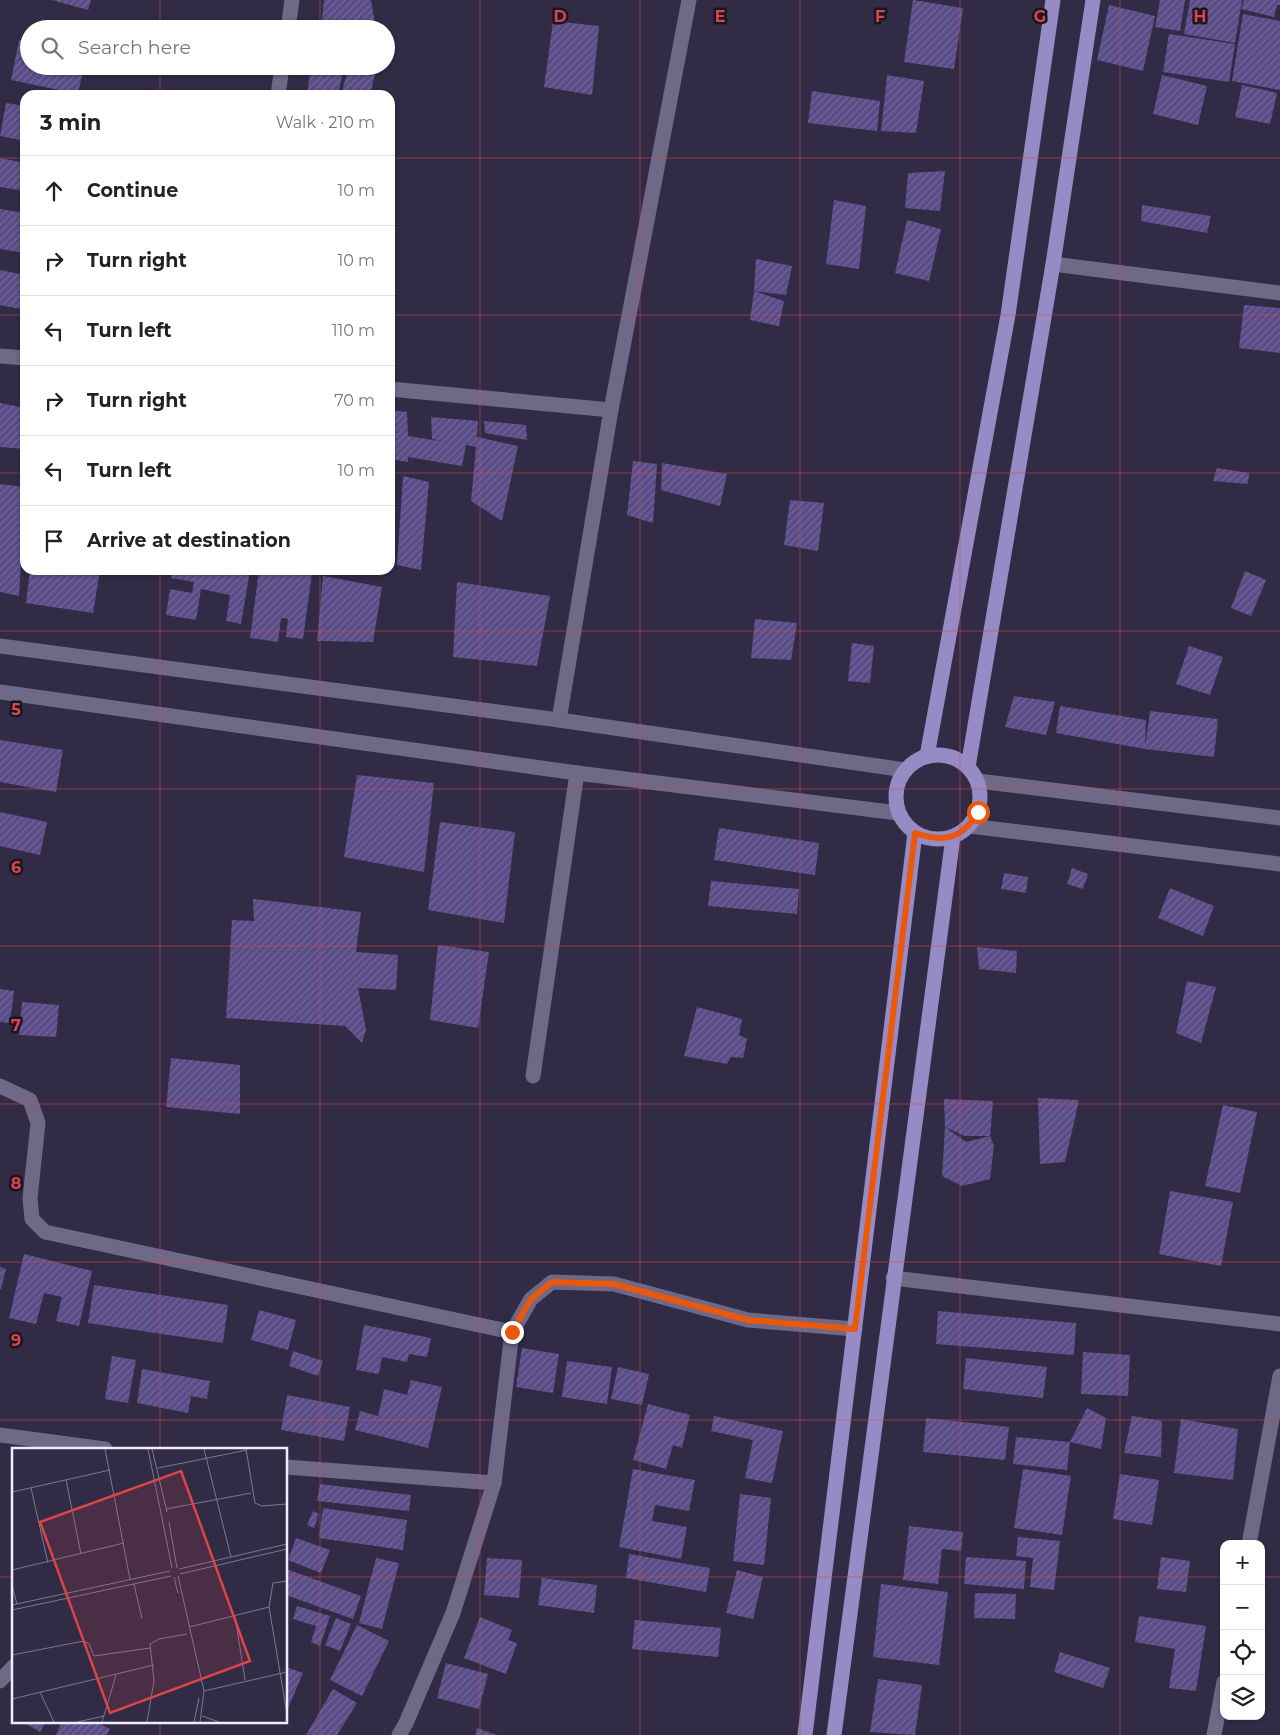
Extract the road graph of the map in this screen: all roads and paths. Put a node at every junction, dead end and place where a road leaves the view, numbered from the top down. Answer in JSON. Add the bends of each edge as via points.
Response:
{"nodes":[{"id":1,"x":292,"y":0,"type":"edge"},
{"id":2,"x":689,"y":0,"type":"edge"},
{"id":3,"x":1053,"y":0,"type":"edge"},
{"id":4,"x":1093,"y":0,"type":"edge"},
{"id":5,"x":289,"y":20,"type":"edge"},
{"id":6,"x":281,"y":75,"type":"edge"},
{"id":7,"x":279,"y":90,"type":"edge"},
{"id":8,"x":1053,"y":264,"type":"junction"},
{"id":9,"x":1280,"y":293,"type":"edge"},
{"id":10,"x":0,"y":356,"type":"edge"},
{"id":11,"x":20,"y":358,"type":"edge"},
{"id":12,"x":395,"y":389,"type":"edge"},
{"id":13,"x":611,"y":410,"type":"junction"},
{"id":14,"x":0,"y":646,"type":"edge"},
{"id":15,"x":0,"y":692,"type":"edge"},
{"id":16,"x":560,"y":720,"type":"junction"},
{"id":17,"x":927,"y":756,"type":"junction"},
{"id":18,"x":968,"y":767,"type":"junction"},
{"id":19,"x":905,"y":770,"type":"junction"},
{"id":20,"x":577,"y":773,"type":"junction"},
{"id":21,"x":978,"y":781,"type":"junction"},
{"id":22,"x":898,"y":813,"type":"junction"},
{"id":23,"x":1280,"y":818,"type":"edge"},
{"id":24,"x":970,"y":826,"type":"junction"},
{"id":25,"x":915,"y":833,"type":"junction"},
{"id":26,"x":953,"y":837,"type":"junction"},
{"id":27,"x":1280,"y":864,"type":"edge"},
{"id":28,"x":533,"y":1076,"type":"dead end"},
{"id":29,"x":0,"y":1086,"type":"edge"},
{"id":30,"x":894,"y":1278,"type":"junction"},
{"id":31,"x":1280,"y":1324,"type":"edge"},
{"id":32,"x":855,"y":1329,"type":"junction"},
{"id":33,"x":512,"y":1332,"type":"junction"},
{"id":34,"x":1280,"y":1376,"type":"edge"},
{"id":35,"x":0,"y":1435,"type":"edge"},
{"id":36,"x":98,"y":1448,"type":"edge"},
{"id":37,"x":288,"y":1467,"type":"edge"},
{"id":38,"x":494,"y":1484,"type":"junction"},
{"id":39,"x":1250,"y":1540,"type":"edge"},
{"id":40,"x":12,"y":1668,"type":"edge"},
{"id":41,"x":0,"y":1681,"type":"edge"},
{"id":42,"x":1220,"y":1703,"type":"edge"},
{"id":43,"x":399,"y":1735,"type":"edge"},
{"id":44,"x":805,"y":1735,"type":"edge"},
{"id":45,"x":834,"y":1735,"type":"edge"},
{"id":46,"x":1214,"y":1735,"type":"edge"}],
"edges":[{"from":1,"to":5,"type":"street"},
{"from":2,"to":13,"type":"street"},
{"from":3,"to":17,"type":"main road","via":[[1008,315]]},
{"from":4,"to":8,"type":"main road"},
{"from":6,"to":7,"type":"street"},
{"from":8,"to":9,"type":"street"},
{"from":8,"to":18,"type":"main road"},
{"from":10,"to":11,"type":"street"},
{"from":12,"to":13,"type":"street"},
{"from":13,"to":16,"type":"street"},
{"from":14,"to":16,"type":"street"},
{"from":15,"to":20,"type":"street"},
{"from":16,"to":19,"type":"street"},
{"from":17,"to":18,"type":"main road","via":[[942,754],[956,758]]},
{"from":17,"to":19,"type":"main road"},
{"from":18,"to":21,"type":"main road"},
{"from":19,"to":22,"type":"main road","via":[[895,798]]},
{"from":20,"to":22,"type":"street"},
{"from":20,"to":28,"type":"street"},
{"from":21,"to":23,"type":"street"},
{"from":21,"to":24,"type":"main road","via":[[981,797],[978,812]]},
{"from":22,"to":25,"type":"main road"},
{"from":24,"to":26,"type":"main road"},
{"from":24,"to":27,"type":"street"},
{"from":25,"to":26,"type":"main road","via":[[933,839]]},
{"from":25,"to":32,"type":"main road"},
{"from":26,"to":30,"type":"main road"},
{"from":29,"to":33,"type":"street","via":[[30,1100],[38,1123],[30,1198],[32,1219],[45,1232]]},
{"from":30,"to":31,"type":"street"},
{"from":30,"to":45,"type":"main road"},
{"from":32,"to":33,"type":"street","via":[[748,1320],[614,1284],[552,1282],[531,1299]]},
{"from":32,"to":44,"type":"main road"},
{"from":33,"to":38,"type":"street"},
{"from":34,"to":39,"type":"street"},
{"from":35,"to":36,"type":"street"},
{"from":37,"to":38,"type":"street"},
{"from":38,"to":43,"type":"street","via":[[453,1613]]},
{"from":40,"to":41,"type":"street"},
{"from":42,"to":46,"type":"street"}]}
